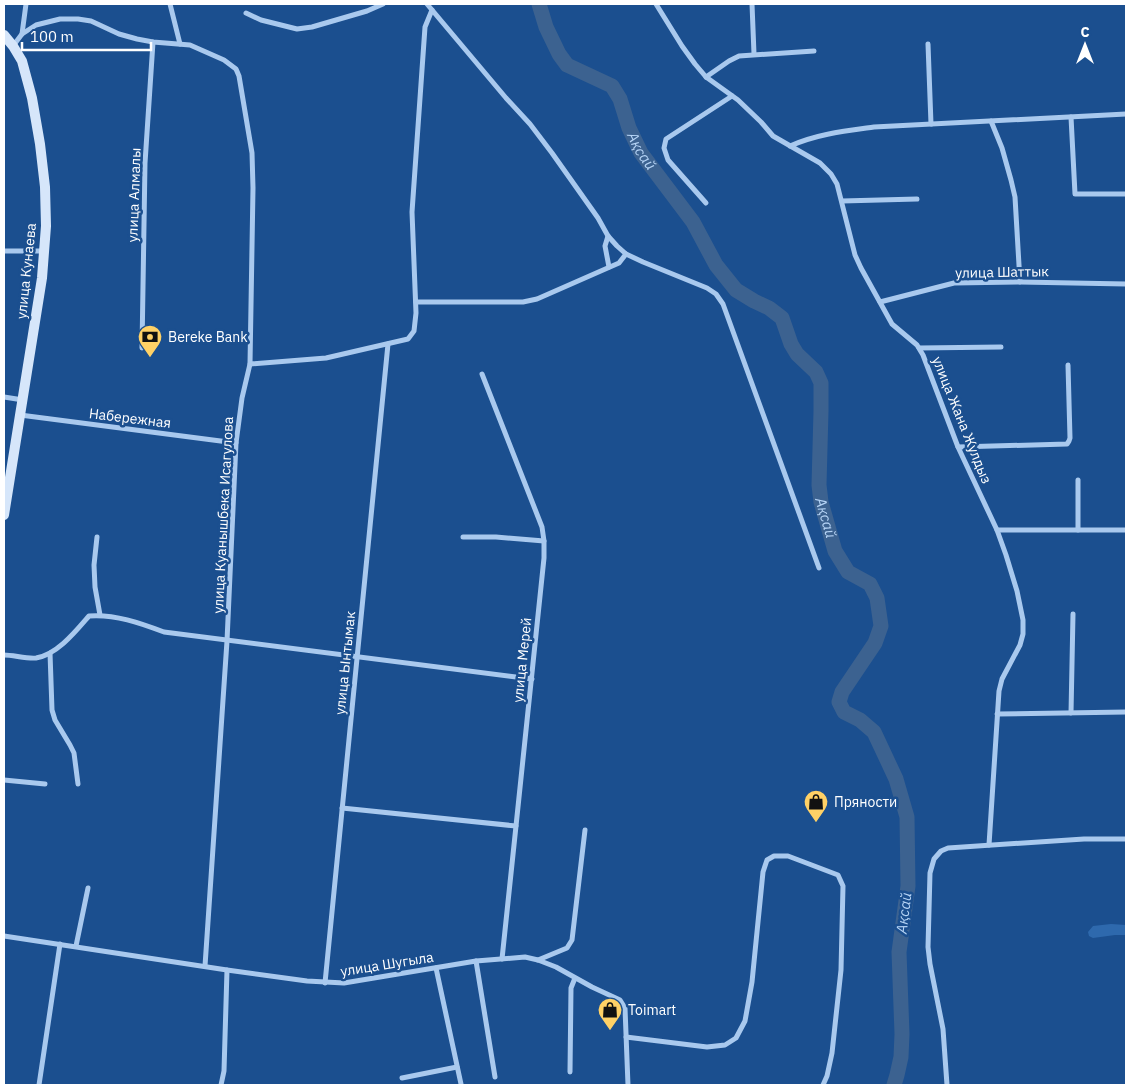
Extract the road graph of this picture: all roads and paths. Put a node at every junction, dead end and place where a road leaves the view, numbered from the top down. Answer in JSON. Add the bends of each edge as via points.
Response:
{"nodes":[{"id":1,"x":26,"y":4,"type":"edge"},
{"id":2,"x":170,"y":4,"type":"edge"},
{"id":3,"x":383,"y":4,"type":"edge"},
{"id":4,"x":427,"y":4,"type":"edge"},
{"id":5,"x":656,"y":4,"type":"edge"},
{"id":6,"x":752,"y":4,"type":"edge"},
{"id":7,"x":432,"y":10,"type":"junction"},
{"id":8,"x":246,"y":13,"type":"dead end"},
{"id":9,"x":22,"y":34,"type":"junction"},
{"id":10,"x":4,"y":35,"type":"edge"},
{"id":11,"x":153,"y":42,"type":"junction"},
{"id":12,"x":180,"y":44,"type":"junction"},
{"id":13,"x":928,"y":44,"type":"dead end"},
{"id":14,"x":13,"y":46,"type":"junction"},
{"id":15,"x":814,"y":51,"type":"dead end"},
{"id":16,"x":754,"y":54,"type":"junction"},
{"id":17,"x":706,"y":77,"type":"junction"},
{"id":18,"x":732,"y":96,"type":"junction"},
{"id":19,"x":1126,"y":114,"type":"edge"},
{"id":20,"x":1072,"y":117,"type":"junction"},
{"id":21,"x":991,"y":121,"type":"junction"},
{"id":22,"x":931,"y":124,"type":"junction"},
{"id":23,"x":790,"y":146,"type":"junction"},
{"id":24,"x":1126,"y":194,"type":"edge"},
{"id":25,"x":917,"y":199,"type":"dead end"},
{"id":26,"x":842,"y":201,"type":"junction"},
{"id":27,"x":706,"y":203,"type":"dead end"},
{"id":28,"x":608,"y":236,"type":"junction"},
{"id":29,"x":44,"y":251,"type":"junction"},
{"id":30,"x":4,"y":252,"type":"edge"},
{"id":31,"x":626,"y":254,"type":"junction"},
{"id":32,"x":609,"y":267,"type":"junction"},
{"id":33,"x":1020,"y":282,"type":"junction"},
{"id":34,"x":1126,"y":284,"type":"edge"},
{"id":35,"x":416,"y":302,"type":"junction"},
{"id":36,"x":880,"y":302,"type":"junction"},
{"id":37,"x":388,"y":344,"type":"junction"},
{"id":38,"x":1001,"y":347,"type":"dead end"},
{"id":39,"x":142,"y":348,"type":"dead end"},
{"id":40,"x":919,"y":348,"type":"junction"},
{"id":41,"x":250,"y":364,"type":"junction"},
{"id":42,"x":1068,"y":365,"type":"dead end"},
{"id":43,"x":482,"y":374,"type":"dead end"},
{"id":44,"x":4,"y":397,"type":"edge"},
{"id":45,"x":23,"y":400,"type":"junction"},
{"id":46,"x":20,"y":415,"type":"junction"},
{"id":47,"x":236,"y":443,"type":"junction"},
{"id":48,"x":958,"y":447,"type":"junction"},
{"id":49,"x":1078,"y":480,"type":"dead end"},
{"id":50,"x":4,"y":515,"type":"edge"},
{"id":51,"x":996,"y":530,"type":"junction"},
{"id":52,"x":1078,"y":530,"type":"junction"},
{"id":53,"x":1126,"y":530,"type":"edge"},
{"id":54,"x":97,"y":537,"type":"dead end"},
{"id":55,"x":463,"y":537,"type":"dead end"},
{"id":56,"x":544,"y":541,"type":"junction"},
{"id":57,"x":819,"y":568,"type":"dead end"},
{"id":58,"x":1073,"y":614,"type":"dead end"},
{"id":59,"x":100,"y":615,"type":"junction"},
{"id":60,"x":227,"y":641,"type":"junction"},
{"id":61,"x":50,"y":653,"type":"junction"},
{"id":62,"x":4,"y":655,"type":"edge"},
{"id":63,"x":357,"y":656,"type":"junction"},
{"id":64,"x":532,"y":679,"type":"junction"},
{"id":65,"x":1126,"y":712,"type":"edge"},
{"id":66,"x":1071,"y":713,"type":"junction"},
{"id":67,"x":997,"y":714,"type":"junction"},
{"id":68,"x":4,"y":780,"type":"edge"},
{"id":69,"x":45,"y":784,"type":"dead end"},
{"id":70,"x":78,"y":784,"type":"dead end"},
{"id":71,"x":342,"y":808,"type":"junction"},
{"id":72,"x":516,"y":826,"type":"junction"},
{"id":73,"x":585,"y":830,"type":"dead end"},
{"id":74,"x":1126,"y":839,"type":"edge"},
{"id":75,"x":989,"y":845,"type":"junction"},
{"id":76,"x":88,"y":888,"type":"dead end"},
{"id":77,"x":4,"y":936,"type":"edge"},
{"id":78,"x":60,"y":944,"type":"junction"},
{"id":79,"x":76,"y":946,"type":"junction"},
{"id":80,"x":502,"y":959,"type":"junction"},
{"id":81,"x":538,"y":960,"type":"junction"},
{"id":82,"x":476,"y":961,"type":"junction"},
{"id":83,"x":205,"y":966,"type":"junction"},
{"id":84,"x":436,"y":968,"type":"junction"},
{"id":85,"x":227,"y":970,"type":"junction"},
{"id":86,"x":575,"y":978,"type":"junction"},
{"id":87,"x":325,"y":983,"type":"junction"},
{"id":88,"x":626,"y":1037,"type":"junction"},
{"id":89,"x":457,"y":1066,"type":"junction"},
{"id":90,"x":570,"y":1072,"type":"dead end"},
{"id":91,"x":495,"y":1077,"type":"dead end"},
{"id":92,"x":402,"y":1078,"type":"dead end"},
{"id":93,"x":461,"y":1084,"type":"edge"},
{"id":94,"x":39,"y":1085,"type":"edge"},
{"id":95,"x":221,"y":1085,"type":"edge"},
{"id":96,"x":628,"y":1085,"type":"edge"},
{"id":97,"x":823,"y":1085,"type":"edge"},
{"id":98,"x":947,"y":1085,"type":"edge"}],
"edges":[{"from":1,"to":9,"type":"street"},
{"from":2,"to":12,"type":"street"},
{"from":3,"to":8,"type":"street","via":[[297,30]]},
{"from":4,"to":7,"type":"street"},
{"from":5,"to":17,"type":"street","name":"улица Жана Жулдыз"},
{"from":6,"to":16,"type":"street"},
{"from":7,"to":28,"type":"street","via":[[552,152]]},
{"from":7,"to":35,"type":"street","via":[[425,27],[412,202]]},
{"from":9,"to":11,"type":"street","name":"улица Куанышбека Исагулова","via":[[36,25],[60,19],[78,19]]},
{"from":9,"to":14,"type":"street","name":"улица Куанышбека Исагулова"},
{"from":10,"to":14,"type":"main road","name":"улица Кунаева"},
{"from":11,"to":12,"type":"street","name":"улица Куанышбека Исагулова"},
{"from":11,"to":39,"type":"street","name":"улица Алмалы","via":[[146,163]]},
{"from":12,"to":41,"type":"street","name":"улица Куанышбека Исагулова","via":[[224,60],[236,69],[239,76],[252,153]]},
{"from":13,"to":22,"type":"street"},
{"from":14,"to":29,"type":"main road","name":"улица Кунаева","via":[[22,61],[30,89],[40,144],[45,197]]},
{"from":15,"to":16,"type":"street"},
{"from":16,"to":17,"type":"street","via":[[739,56]]},
{"from":17,"to":18,"type":"street","name":"улица Жана Жулдыз"},
{"from":18,"to":23,"type":"street","name":"улица Жана Жулдыз","via":[[773,136]]},
{"from":18,"to":27,"type":"street","via":[[666,139],[664,148],[668,160]]},
{"from":19,"to":20,"type":"street"},
{"from":20,"to":21,"type":"street"},
{"from":20,"to":24,"type":"street","via":[[1075,194]]},
{"from":21,"to":22,"type":"street"},
{"from":21,"to":33,"type":"street","via":[[1015,198]]},
{"from":22,"to":23,"type":"street","via":[[846,131]]},
{"from":23,"to":26,"type":"street","name":"улица Жана Жулдыз","via":[[820,163],[831,174]]},
{"from":25,"to":26,"type":"street"},
{"from":26,"to":36,"type":"street","name":"улица Жана Жулдыз","via":[[856,255]]},
{"from":28,"to":31,"type":"street"},
{"from":28,"to":32,"type":"street","via":[[604,246]]},
{"from":29,"to":30,"type":"street"},
{"from":29,"to":45,"type":"main road","name":"улица Кунаева"},
{"from":31,"to":32,"type":"street"},
{"from":31,"to":57,"type":"street","via":[[707,288],[723,304]]},
{"from":32,"to":35,"type":"street","via":[[523,302]]},
{"from":33,"to":34,"type":"street","name":"улица Шаттык"},
{"from":33,"to":36,"type":"street","name":"улица Шаттык","via":[[954,283]]},
{"from":35,"to":37,"type":"street","via":[[414,331],[408,339]]},
{"from":36,"to":40,"type":"street","name":"улица Жана Жулдыз","via":[[892,324]]},
{"from":37,"to":41,"type":"street","via":[[326,358]]},
{"from":37,"to":63,"type":"street","name":"улица Ынтымак"},
{"from":38,"to":40,"type":"street"},
{"from":40,"to":48,"type":"street","name":"улица Жана Жулдыз"},
{"from":41,"to":47,"type":"street","name":"улица Куанышбека Исагулова"},
{"from":42,"to":48,"type":"street","via":[[1070,438],[1067,444]]},
{"from":43,"to":56,"type":"street","name":"улица Мерей","via":[[542,526]]},
{"from":44,"to":45,"type":"street"},
{"from":45,"to":46,"type":"main road","name":"улица Кунаева"},
{"from":46,"to":47,"type":"street","name":"Набережная"},
{"from":46,"to":50,"type":"main road","name":"улица Кунаева"},
{"from":47,"to":60,"type":"street","name":"улица Куанышбека Исагулова"},
{"from":48,"to":51,"type":"street","name":"улица Жана Жулдыз"},
{"from":49,"to":52,"type":"street"},
{"from":51,"to":52,"type":"street"},
{"from":51,"to":67,"type":"street","name":"улица Жана Жулдыз","via":[[1017,591],[1023,620],[1020,645],[998,691]]},
{"from":52,"to":53,"type":"street"},
{"from":54,"to":59,"type":"street","via":[[94,565]]},
{"from":55,"to":56,"type":"street"},
{"from":56,"to":64,"type":"street","name":"улица Мерей"},
{"from":58,"to":66,"type":"street"},
{"from":59,"to":60,"type":"street","via":[[136,621],[164,632]]},
{"from":59,"to":61,"type":"street","via":[[89,616],[70,638]]},
{"from":60,"to":63,"type":"street"},
{"from":60,"to":83,"type":"street","name":"улица Куанышбека Исагулова"},
{"from":61,"to":62,"type":"street","via":[[36,658]]},
{"from":61,"to":70,"type":"street","via":[[52,710],[74,753]]},
{"from":63,"to":64,"type":"street"},
{"from":63,"to":71,"type":"street","name":"улица Ынтымак"},
{"from":64,"to":72,"type":"street","name":"улица Мерей"},
{"from":65,"to":66,"type":"street"},
{"from":66,"to":67,"type":"street"},
{"from":67,"to":75,"type":"street","name":"улица Жана Жулдыз"},
{"from":68,"to":69,"type":"street"},
{"from":71,"to":72,"type":"street"},
{"from":71,"to":87,"type":"street","name":"улица Ынтымак"},
{"from":72,"to":80,"type":"street","name":"улица Мерей"},
{"from":73,"to":81,"type":"street","via":[[572,940],[567,948]]},
{"from":74,"to":75,"type":"street"},
{"from":75,"to":98,"type":"street","via":[[941,851],[934,859],[930,873],[928,947],[943,1029]]},
{"from":76,"to":79,"type":"street"},
{"from":77,"to":78,"type":"street","name":"улица Шугыла"},
{"from":78,"to":79,"type":"street","name":"улица Шугыла"},
{"from":78,"to":94,"type":"street"},
{"from":79,"to":83,"type":"street","name":"улица Шугыла"},
{"from":80,"to":81,"type":"street","name":"улица Шугыла","via":[[526,957]]},
{"from":80,"to":82,"type":"street","name":"улица Шугыла"},
{"from":81,"to":86,"type":"street","name":"улица Шугыла"},
{"from":82,"to":84,"type":"street","name":"улица Шугыла"},
{"from":82,"to":91,"type":"street"},
{"from":83,"to":85,"type":"street","name":"улица Шугыла"},
{"from":84,"to":87,"type":"street","name":"улица Шугыла","via":[[344,984]]},
{"from":84,"to":89,"type":"street"},
{"from":85,"to":87,"type":"street","name":"улица Шугыла"},
{"from":85,"to":95,"type":"street"},
{"from":86,"to":88,"type":"street","name":"улица Шугыла","via":[[620,1000],[625,1008]]},
{"from":86,"to":90,"type":"street","via":[[571,988]]},
{"from":88,"to":96,"type":"street","name":"улица Шугыла"},
{"from":88,"to":97,"type":"street","via":[[707,1047],[725,1045],[736,1038],[745,1021],[752,982],[763,872],[767,860],[774,856],[788,856],[838,875],[843,886],[841,970],[832,1053]]},
{"from":89,"to":92,"type":"street"},
{"from":89,"to":93,"type":"street"}]}
